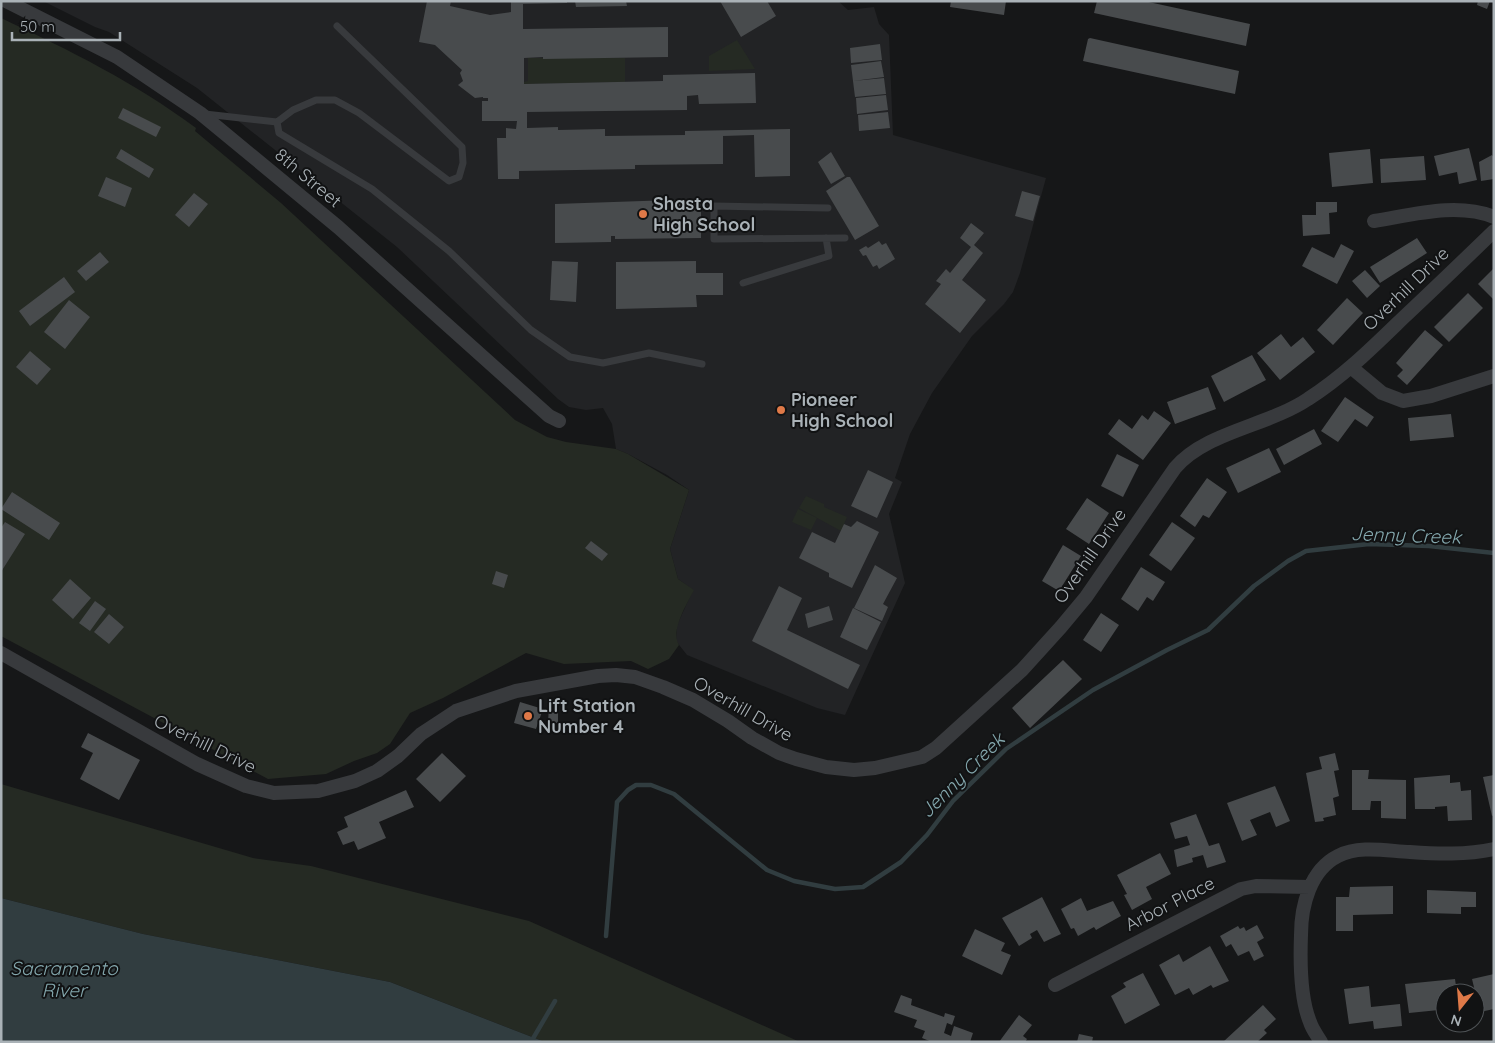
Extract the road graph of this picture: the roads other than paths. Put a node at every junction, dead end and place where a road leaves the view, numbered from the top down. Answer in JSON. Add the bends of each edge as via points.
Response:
{"nodes":[{"id":1,"x":6,"y":1,"type":"edge"},
{"id":2,"x":337,"y":26,"type":"dead end"},
{"id":3,"x":200,"y":113,"type":"junction"},
{"id":4,"x":277,"y":122,"type":"junction"},
{"id":5,"x":828,"y":208,"type":"dead end"},
{"id":6,"x":1494,"y":217,"type":"edge"},
{"id":7,"x":1374,"y":221,"type":"dead end"},
{"id":8,"x":1494,"y":231,"type":"edge"},
{"id":9,"x":826,"y":238,"type":"junction"},
{"id":10,"x":845,"y":238,"type":"dead end"},
{"id":11,"x":743,"y":282,"type":"dead end"},
{"id":12,"x":702,"y":364,"type":"dead end"},
{"id":13,"x":1352,"y":368,"type":"junction"},
{"id":14,"x":1494,"y":376,"type":"edge"},
{"id":15,"x":559,"y":421,"type":"dead end"},
{"id":16,"x":1,"y":653,"type":"edge"},
{"id":17,"x":1494,"y":849,"type":"edge"},
{"id":18,"x":1310,"y":887,"type":"junction"},
{"id":19,"x":1055,"y":985,"type":"dead end"},
{"id":20,"x":1321,"y":1042,"type":"edge"}],
"edges":[{"from":1,"to":3,"type":"street","name":"8th Street","via":[[117,57]]},
{"from":2,"to":4,"type":"lane","via":[[462,147],[463,163],[458,177],[449,181],[360,113],[335,100],[316,100],[293,110]]},
{"from":3,"to":4,"type":"lane"},
{"from":3,"to":15,"type":"street","name":"8th Street","via":[[338,227]]},
{"from":4,"to":12,"type":"lane","via":[[279,133],[372,189],[449,251],[531,330],[570,357],[602,363],[649,353]]},
{"from":5,"to":9,"type":"lane","via":[[714,206],[714,238]]},
{"from":6,"to":7,"type":"street","via":[[1483,212],[1449,210]]},
{"from":8,"to":13,"type":"street","name":"Overhill Drive"},
{"from":9,"to":10,"type":"lane"},
{"from":9,"to":11,"type":"lane","via":[[829,256]]},
{"from":13,"to":14,"type":"street","via":[[1382,393],[1403,401],[1431,396]]},
{"from":13,"to":16,"type":"street","name":"Overhill Drive","via":[[1299,405],[1210,442],[1183,458],[1061,628],[1011,680],[942,743],[922,757],[896,764],[854,770],[811,764],[779,753],[663,686],[616,675],[516,691],[456,711],[421,734],[378,771],[355,781],[318,790],[274,793],[246,786],[197,764]]},
{"from":17,"to":18,"type":"street","via":[[1468,853],[1350,852],[1327,864]]},
{"from":18,"to":19,"type":"street","name":"Arbor Place","via":[[1256,886],[1241,889]]},
{"from":18,"to":20,"type":"street","via":[[1301,926],[1304,1003]]}]}
